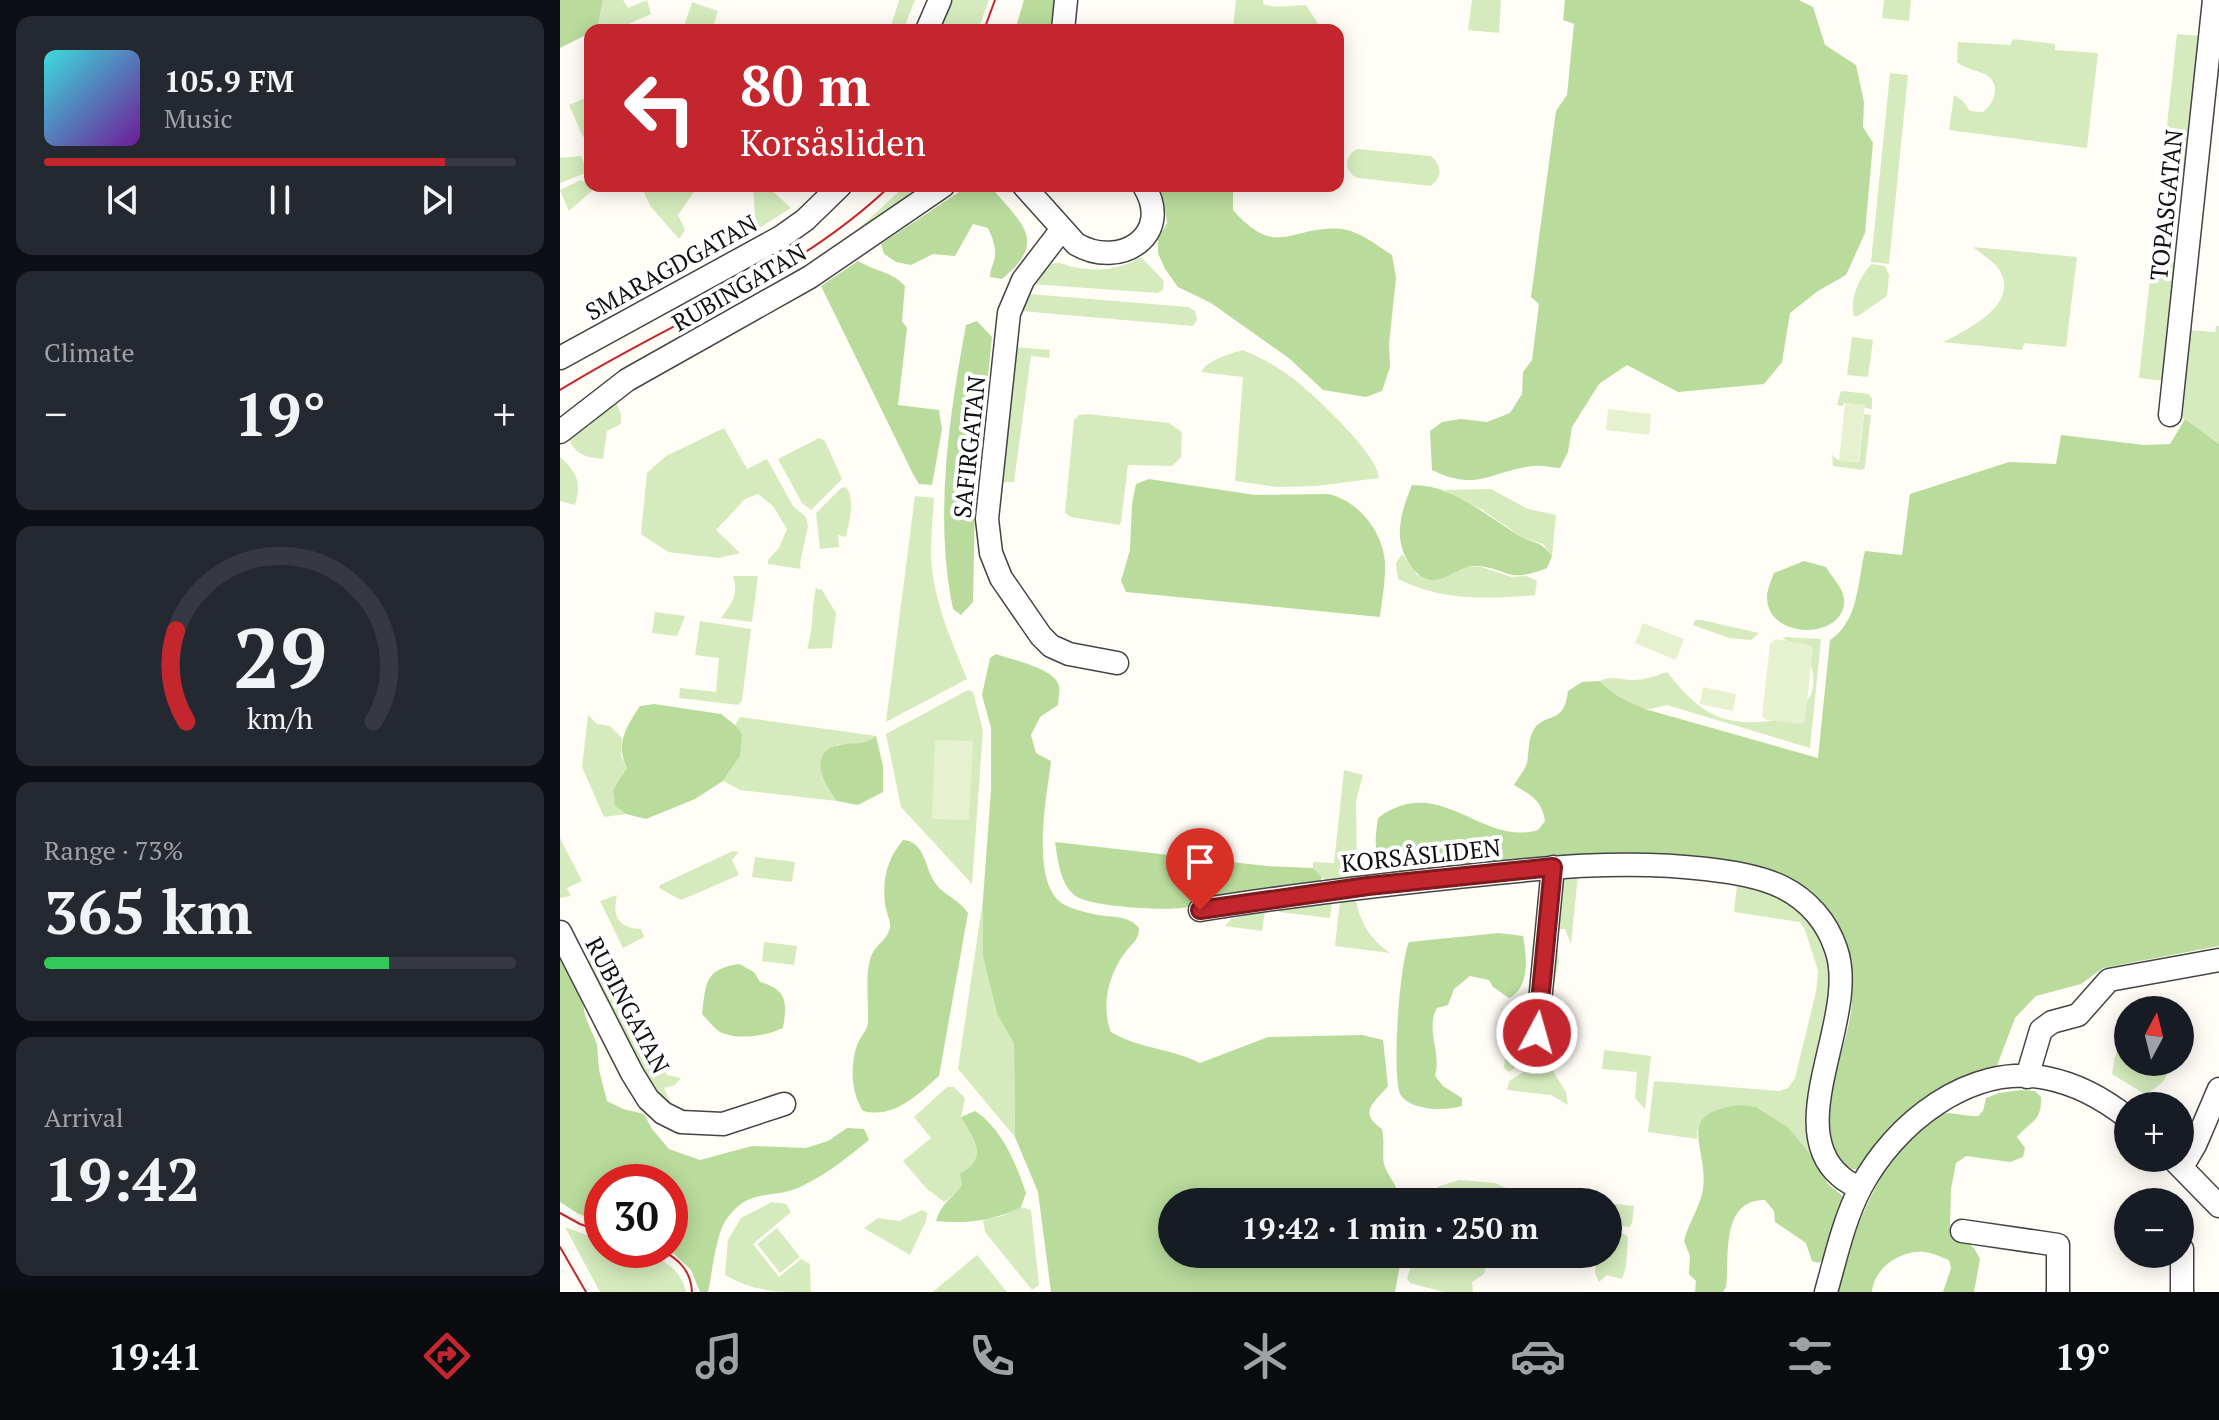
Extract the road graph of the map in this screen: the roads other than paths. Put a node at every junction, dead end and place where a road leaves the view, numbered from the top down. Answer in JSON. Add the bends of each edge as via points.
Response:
{"nodes":[{"id":1,"x":940,"y":0,"type":"edge"},
{"id":2,"x":1066,"y":0,"type":"edge"},
{"id":3,"x":2214,"y":0,"type":"edge"},
{"id":4,"x":930,"y":24,"type":"edge"},
{"id":5,"x":1064,"y":24,"type":"edge"},
{"id":6,"x":834,"y":192,"type":"edge"},
{"id":7,"x":934,"y":192,"type":"edge"},
{"id":8,"x":1029,"y":192,"type":"edge"},
{"id":9,"x":1148,"y":192,"type":"edge"},
{"id":10,"x":1062,"y":229,"type":"junction"},
{"id":11,"x":560,"y":358,"type":"edge"},
{"id":12,"x":2170,"y":415,"type":"dead end"},
{"id":13,"x":560,"y":432,"type":"edge"},
{"id":14,"x":1117,"y":663,"type":"dead end"},
{"id":15,"x":1553,"y":867,"type":"junction"},
{"id":16,"x":1200,"y":910,"type":"dead end"},
{"id":17,"x":560,"y":932,"type":"edge"},
{"id":18,"x":2219,"y":960,"type":"edge"},
{"id":19,"x":1543,"y":1059,"type":"dead end"},
{"id":20,"x":2027,"y":1077,"type":"junction"},
{"id":21,"x":2219,"y":1089,"type":"edge"},
{"id":22,"x":784,"y":1104,"type":"dead end"},
{"id":23,"x":2114,"y":1108,"type":"edge"},
{"id":24,"x":2194,"y":1146,"type":"edge"},
{"id":25,"x":2186,"y":1172,"type":"edge"},
{"id":26,"x":1860,"y":1189,"type":"junction"},
{"id":27,"x":2219,"y":1206,"type":"edge"},
{"id":28,"x":1962,"y":1231,"type":"dead end"},
{"id":29,"x":2182,"y":1268,"type":"edge"},
{"id":30,"x":1826,"y":1292,"type":"edge"},
{"id":31,"x":2058,"y":1292,"type":"edge"},
{"id":32,"x":2182,"y":1292,"type":"edge"}],
"edges":[{"from":1,"to":4,"type":"street"},
{"from":2,"to":5,"type":"street"},
{"from":3,"to":12,"type":"street","name":"TOPASGATAN"},
{"from":6,"to":11,"type":"street","name":"SMARAGDGATAN","via":[[781,237]]},
{"from":7,"to":13,"type":"street","name":"RUBINGATAN","via":[[810,277],[627,380]]},
{"from":8,"to":10,"type":"street"},
{"from":9,"to":10,"type":"street","via":[[1152,222],[1145,235],[1123,252],[1110,255],[1085,249]]},
{"from":10,"to":14,"type":"street","name":"SAFIRGATAN","via":[[1023,280],[1009,313],[987,536],[1001,578],[1051,646]]},
{"from":15,"to":16,"type":"street","name":"KORSÅSLIDEN"},
{"from":15,"to":19,"type":"street","via":[[1537,1033]]},
{"from":15,"to":26,"type":"street","name":"KORSÅSLIDEN","via":[[1659,865],[1719,871],[1781,887],[1816,912],[1837,950],[1842,988],[1817,1107],[1818,1137],[1839,1176]]},
{"from":17,"to":22,"type":"street","name":"RUBINGATAN","via":[[632,1073],[663,1113],[681,1122],[723,1124]]},
{"from":18,"to":20,"type":"street","via":[[2109,980],[2078,1015],[2041,1030]]},
{"from":20,"to":23,"type":"street","via":[[2073,1086]]},
{"from":20,"to":26,"type":"street","via":[[1979,1084],[1927,1110],[1901,1133]]},
{"from":21,"to":24,"type":"street"},
{"from":25,"to":27,"type":"street"},
{"from":26,"to":30,"type":"street"},
{"from":28,"to":31,"type":"street","via":[[2058,1245]]},
{"from":29,"to":32,"type":"street"}]}
